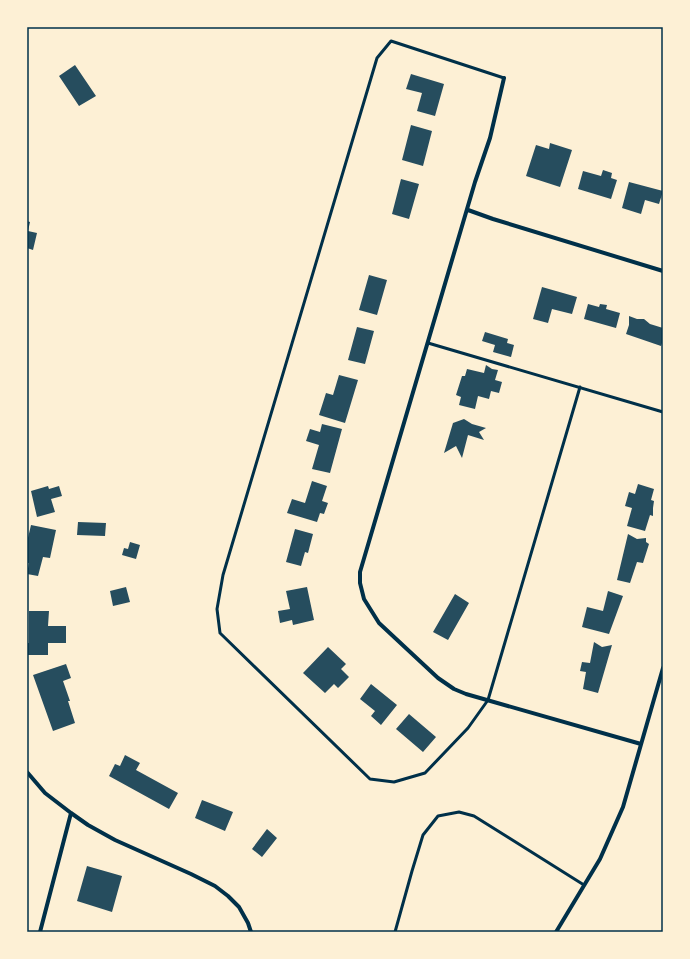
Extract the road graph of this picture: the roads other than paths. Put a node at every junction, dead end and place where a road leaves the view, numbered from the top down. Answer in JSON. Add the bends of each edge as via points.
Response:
{"nodes":[{"id":1,"x":504,"y":78,"type":"joint"},
{"id":2,"x":468,"y":210,"type":"junction"},
{"id":3,"x":663,"y":271,"type":"edge"},
{"id":4,"x":428,"y":343,"type":"junction"},
{"id":5,"x":580,"y":387,"type":"junction"},
{"id":6,"x":663,"y":412,"type":"edge"},
{"id":7,"x":663,"y":668,"type":"edge"},
{"id":8,"x":488,"y":700,"type":"junction"},
{"id":9,"x":641,"y":744,"type":"junction"},
{"id":10,"x":27,"y":772,"type":"edge"},
{"id":11,"x":71,"y":814,"type":"junction"},
{"id":12,"x":584,"y":885,"type":"junction"},
{"id":13,"x":41,"y":932,"type":"edge"},
{"id":14,"x":251,"y":932,"type":"edge"},
{"id":15,"x":395,"y":932,"type":"edge"},
{"id":16,"x":556,"y":932,"type":"edge"}],
"edges":[{"from":1,"to":2,"type":"street","via":[[490,138]]},
{"from":1,"to":8,"type":"lane","via":[[392,42],[377,58],[223,575],[217,609],[220,632],[370,779],[394,782],[425,773],[468,728]]},
{"from":2,"to":3,"type":"street"},
{"from":2,"to":4,"type":"street"},
{"from":4,"to":5,"type":"lane"},
{"from":4,"to":8,"type":"street","via":[[360,572],[360,583],[364,599],[380,623],[438,678],[466,694]]},
{"from":5,"to":6,"type":"lane"},
{"from":5,"to":8,"type":"lane"},
{"from":7,"to":9,"type":"street"},
{"from":8,"to":9,"type":"street"},
{"from":9,"to":12,"type":"street","via":[[623,807],[600,859]]},
{"from":10,"to":11,"type":"street","via":[[45,793]]},
{"from":11,"to":13,"type":"street"},
{"from":11,"to":14,"type":"street","via":[[115,840],[215,886],[239,907]]},
{"from":12,"to":15,"type":"lane","via":[[474,816],[459,812],[438,816],[423,835]]},
{"from":12,"to":16,"type":"street"}]}
